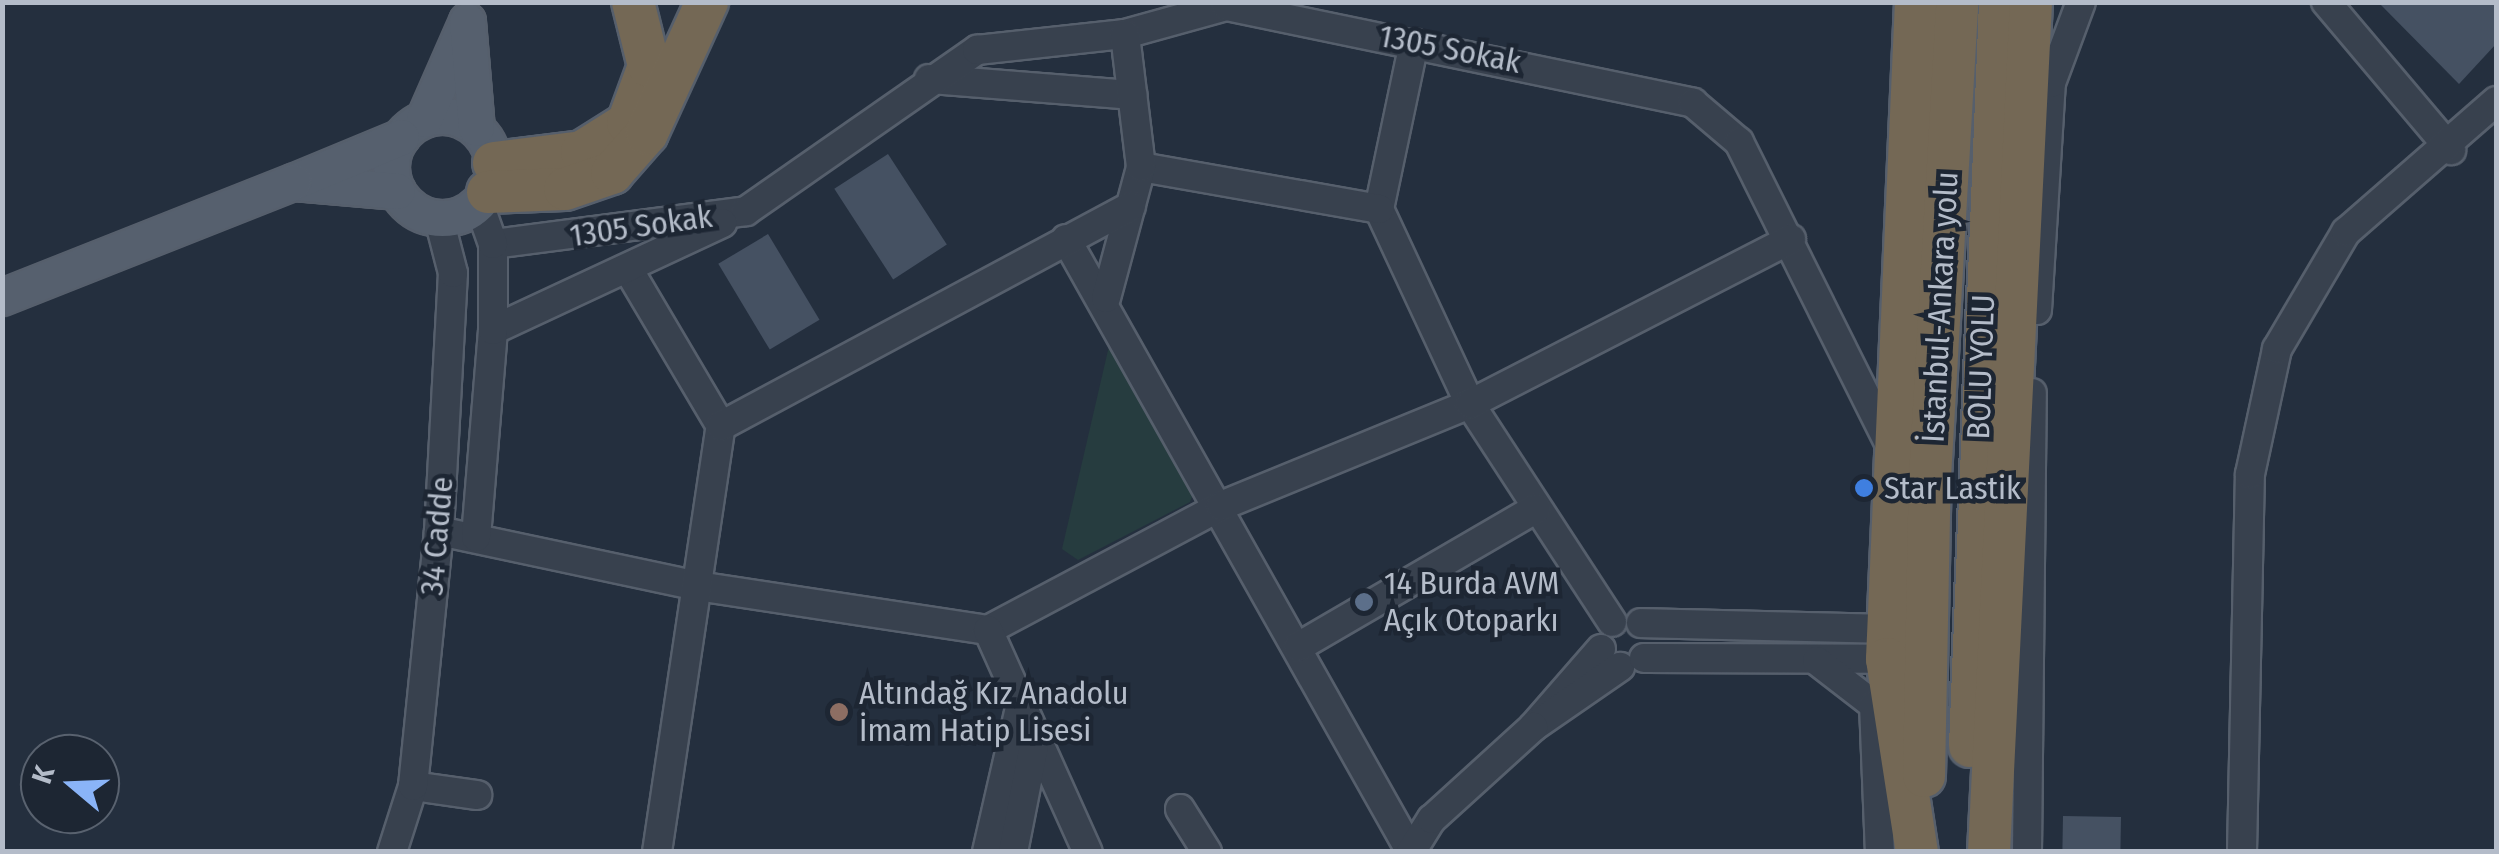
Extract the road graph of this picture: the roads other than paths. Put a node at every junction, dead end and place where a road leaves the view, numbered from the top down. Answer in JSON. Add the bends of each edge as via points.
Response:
{"nodes":[{"id":1,"x":633,"y":2,"type":"edge"},
{"id":2,"x":707,"y":2,"type":"edge"},
{"id":3,"x":1916,"y":2,"type":"edge"},
{"id":4,"x":1957,"y":2,"type":"edge"},
{"id":5,"x":2000,"y":2,"type":"edge"},
{"id":6,"x":2031,"y":2,"type":"edge"},
{"id":7,"x":2081,"y":2,"type":"edge"},
{"id":8,"x":2326,"y":2,"type":"edge"},
{"id":9,"x":467,"y":12,"type":"edge"},
{"id":10,"x":1125,"y":34,"type":"junction"},
{"id":11,"x":1414,"y":42,"type":"junction"},
{"id":12,"x":929,"y":79,"type":"junction"},
{"id":13,"x":1132,"y":95,"type":"junction"},
{"id":14,"x":2496,"y":100,"type":"edge"},
{"id":15,"x":412,"y":128,"type":"junction"},
{"id":16,"x":2451,"y":150,"type":"junction"},
{"id":17,"x":1141,"y":167,"type":"junction"},
{"id":18,"x":484,"y":172,"type":"junction"},
{"id":19,"x":293,"y":182,"type":"junction"},
{"id":20,"x":396,"y":191,"type":"junction"},
{"id":21,"x":1132,"y":206,"type":"junction"},
{"id":22,"x":1380,"y":210,"type":"junction"},
{"id":23,"x":746,"y":211,"type":"junction"},
{"id":24,"x":439,"y":219,"type":"junction"},
{"id":25,"x":1066,"y":238,"type":"junction"},
{"id":26,"x":1792,"y":238,"type":"junction"},
{"id":27,"x":493,"y":244,"type":"junction"},
{"id":28,"x":628,"y":269,"type":"junction"},
{"id":29,"x":2,"y":297,"type":"edge"},
{"id":30,"x":1106,"y":298,"type":"junction"},
{"id":31,"x":493,"y":330,"type":"junction"},
{"id":32,"x":1470,"y":404,"type":"junction"},
{"id":33,"x":721,"y":426,"type":"junction"},
{"id":34,"x":1894,"y":454,"type":"junction"},
{"id":35,"x":1221,"y":506,"type":"junction"},
{"id":36,"x":1538,"y":508,"type":"junction"},
{"id":37,"x":439,"y":531,"type":"junction"},
{"id":38,"x":476,"y":538,"type":"junction"},
{"id":39,"x":696,"y":586,"type":"junction"},
{"id":40,"x":1612,"y":622,"type":"junction"},
{"id":41,"x":1641,"y":623,"type":"junction"},
{"id":42,"x":988,"y":630,"type":"junction"},
{"id":43,"x":1887,"y":644,"type":"junction"},
{"id":44,"x":1298,"y":646,"type":"junction"},
{"id":45,"x":1622,"y":658,"type":"junction"},
{"id":46,"x":1817,"y":661,"type":"junction"},
{"id":47,"x":1019,"y":712,"type":"junction"},
{"id":48,"x":1034,"y":746,"type":"junction"},
{"id":49,"x":413,"y":786,"type":"junction"},
{"id":50,"x":477,"y":794,"type":"dead end"},
{"id":51,"x":1180,"y":808,"type":"dead end"},
{"id":52,"x":392,"y":852,"type":"edge"},
{"id":53,"x":657,"y":852,"type":"edge"},
{"id":54,"x":987,"y":852,"type":"edge"},
{"id":55,"x":1012,"y":852,"type":"edge"},
{"id":56,"x":1088,"y":852,"type":"edge"},
{"id":57,"x":1206,"y":852,"type":"edge"},
{"id":58,"x":1411,"y":852,"type":"edge"},
{"id":59,"x":1880,"y":852,"type":"edge"},
{"id":60,"x":1920,"y":852,"type":"edge"},
{"id":61,"x":1968,"y":852,"type":"edge"},
{"id":62,"x":1989,"y":852,"type":"edge"},
{"id":63,"x":2027,"y":852,"type":"edge"},
{"id":64,"x":2242,"y":852,"type":"edge"}],
"edges":[{"from":1,"to":18,"type":"highway","via":[[649,66],[628,123],[582,152]]},
{"from":2,"to":18,"type":"highway","via":[[624,162],[582,186]]},
{"from":3,"to":34,"type":"highway"},
{"from":4,"to":60,"type":"highway","name":"İstanbul-Ankara yolu","via":[[1930,477]]},
{"from":5,"to":61,"type":"highway","name":"BOLU YOLU"},
{"from":6,"to":62,"type":"highway"},
{"from":7,"to":63,"type":"street","via":[[2049,103],[2031,408]]},
{"from":8,"to":16,"type":"street"},
{"from":9,"to":15,"type":"main road"},
{"from":9,"to":18,"type":"main road"},
{"from":10,"to":11,"type":"street","name":"1305 Sokak","via":[[1226,6]]},
{"from":10,"to":12,"type":"street","name":"1305 Sokak","via":[[977,50]]},
{"from":10,"to":13,"type":"street"},
{"from":11,"to":22,"type":"street"},
{"from":11,"to":26,"type":"street","name":"1305 Sokak","via":[[1692,103],[1738,142]]},
{"from":12,"to":13,"type":"street"},
{"from":12,"to":23,"type":"street","name":"1305 Sokak"},
{"from":13,"to":17,"type":"street"},
{"from":14,"to":16,"type":"street"},
{"from":15,"to":18,"type":"main road"},
{"from":15,"to":19,"type":"main road"},
{"from":15,"to":20,"type":"main road","via":[[391,164]]},
{"from":16,"to":64,"type":"street","via":[[2346,232],[2265,386],[2250,474]]},
{"from":17,"to":21,"type":"street"},
{"from":17,"to":22,"type":"street"},
{"from":18,"to":24,"type":"main road"},
{"from":18,"to":27,"type":"street"},
{"from":19,"to":20,"type":"main road"},
{"from":19,"to":29,"type":"main road"},
{"from":20,"to":24,"type":"main road"},
{"from":21,"to":25,"type":"street"},
{"from":21,"to":30,"type":"street"},
{"from":22,"to":32,"type":"street"},
{"from":23,"to":27,"type":"street","name":"1305 Sokak"},
{"from":23,"to":28,"type":"street"},
{"from":24,"to":37,"type":"street","name":"34 Cadde","via":[[453,273]]},
{"from":25,"to":30,"type":"street"},
{"from":25,"to":33,"type":"street"},
{"from":26,"to":32,"type":"street"},
{"from":26,"to":34,"type":"street","name":"1305 Sokak"},
{"from":27,"to":31,"type":"street"},
{"from":28,"to":31,"type":"street"},
{"from":28,"to":33,"type":"street"},
{"from":30,"to":35,"type":"street"},
{"from":31,"to":38,"type":"street"},
{"from":32,"to":35,"type":"street"},
{"from":32,"to":36,"type":"street"},
{"from":33,"to":39,"type":"street"},
{"from":34,"to":43,"type":"highway"},
{"from":35,"to":42,"type":"street"},
{"from":35,"to":44,"type":"street"},
{"from":36,"to":40,"type":"street"},
{"from":36,"to":44,"type":"street"},
{"from":37,"to":38,"type":"street"},
{"from":37,"to":49,"type":"street","name":"34 Cadde"},
{"from":38,"to":39,"type":"street"},
{"from":39,"to":42,"type":"street"},
{"from":39,"to":53,"type":"street"},
{"from":40,"to":41,"type":"street"},
{"from":40,"to":45,"type":"street"},
{"from":41,"to":43,"type":"street"},
{"from":41,"to":45,"type":"street","via":[[1649,636]]},
{"from":42,"to":47,"type":"street"},
{"from":43,"to":46,"type":"street"},
{"from":43,"to":60,"type":"highway"},
{"from":44,"to":58,"type":"street"},
{"from":45,"to":46,"type":"street"},
{"from":45,"to":58,"type":"street","via":[[1432,819]]},
{"from":46,"to":59,"type":"street","via":[[1874,706]]},
{"from":47,"to":48,"type":"street"},
{"from":47,"to":54,"type":"street"},
{"from":48,"to":55,"type":"street"},
{"from":48,"to":56,"type":"street"},
{"from":49,"to":50,"type":"street"},
{"from":49,"to":52,"type":"street","name":"34 Cadde"},
{"from":51,"to":57,"type":"street"}]}
